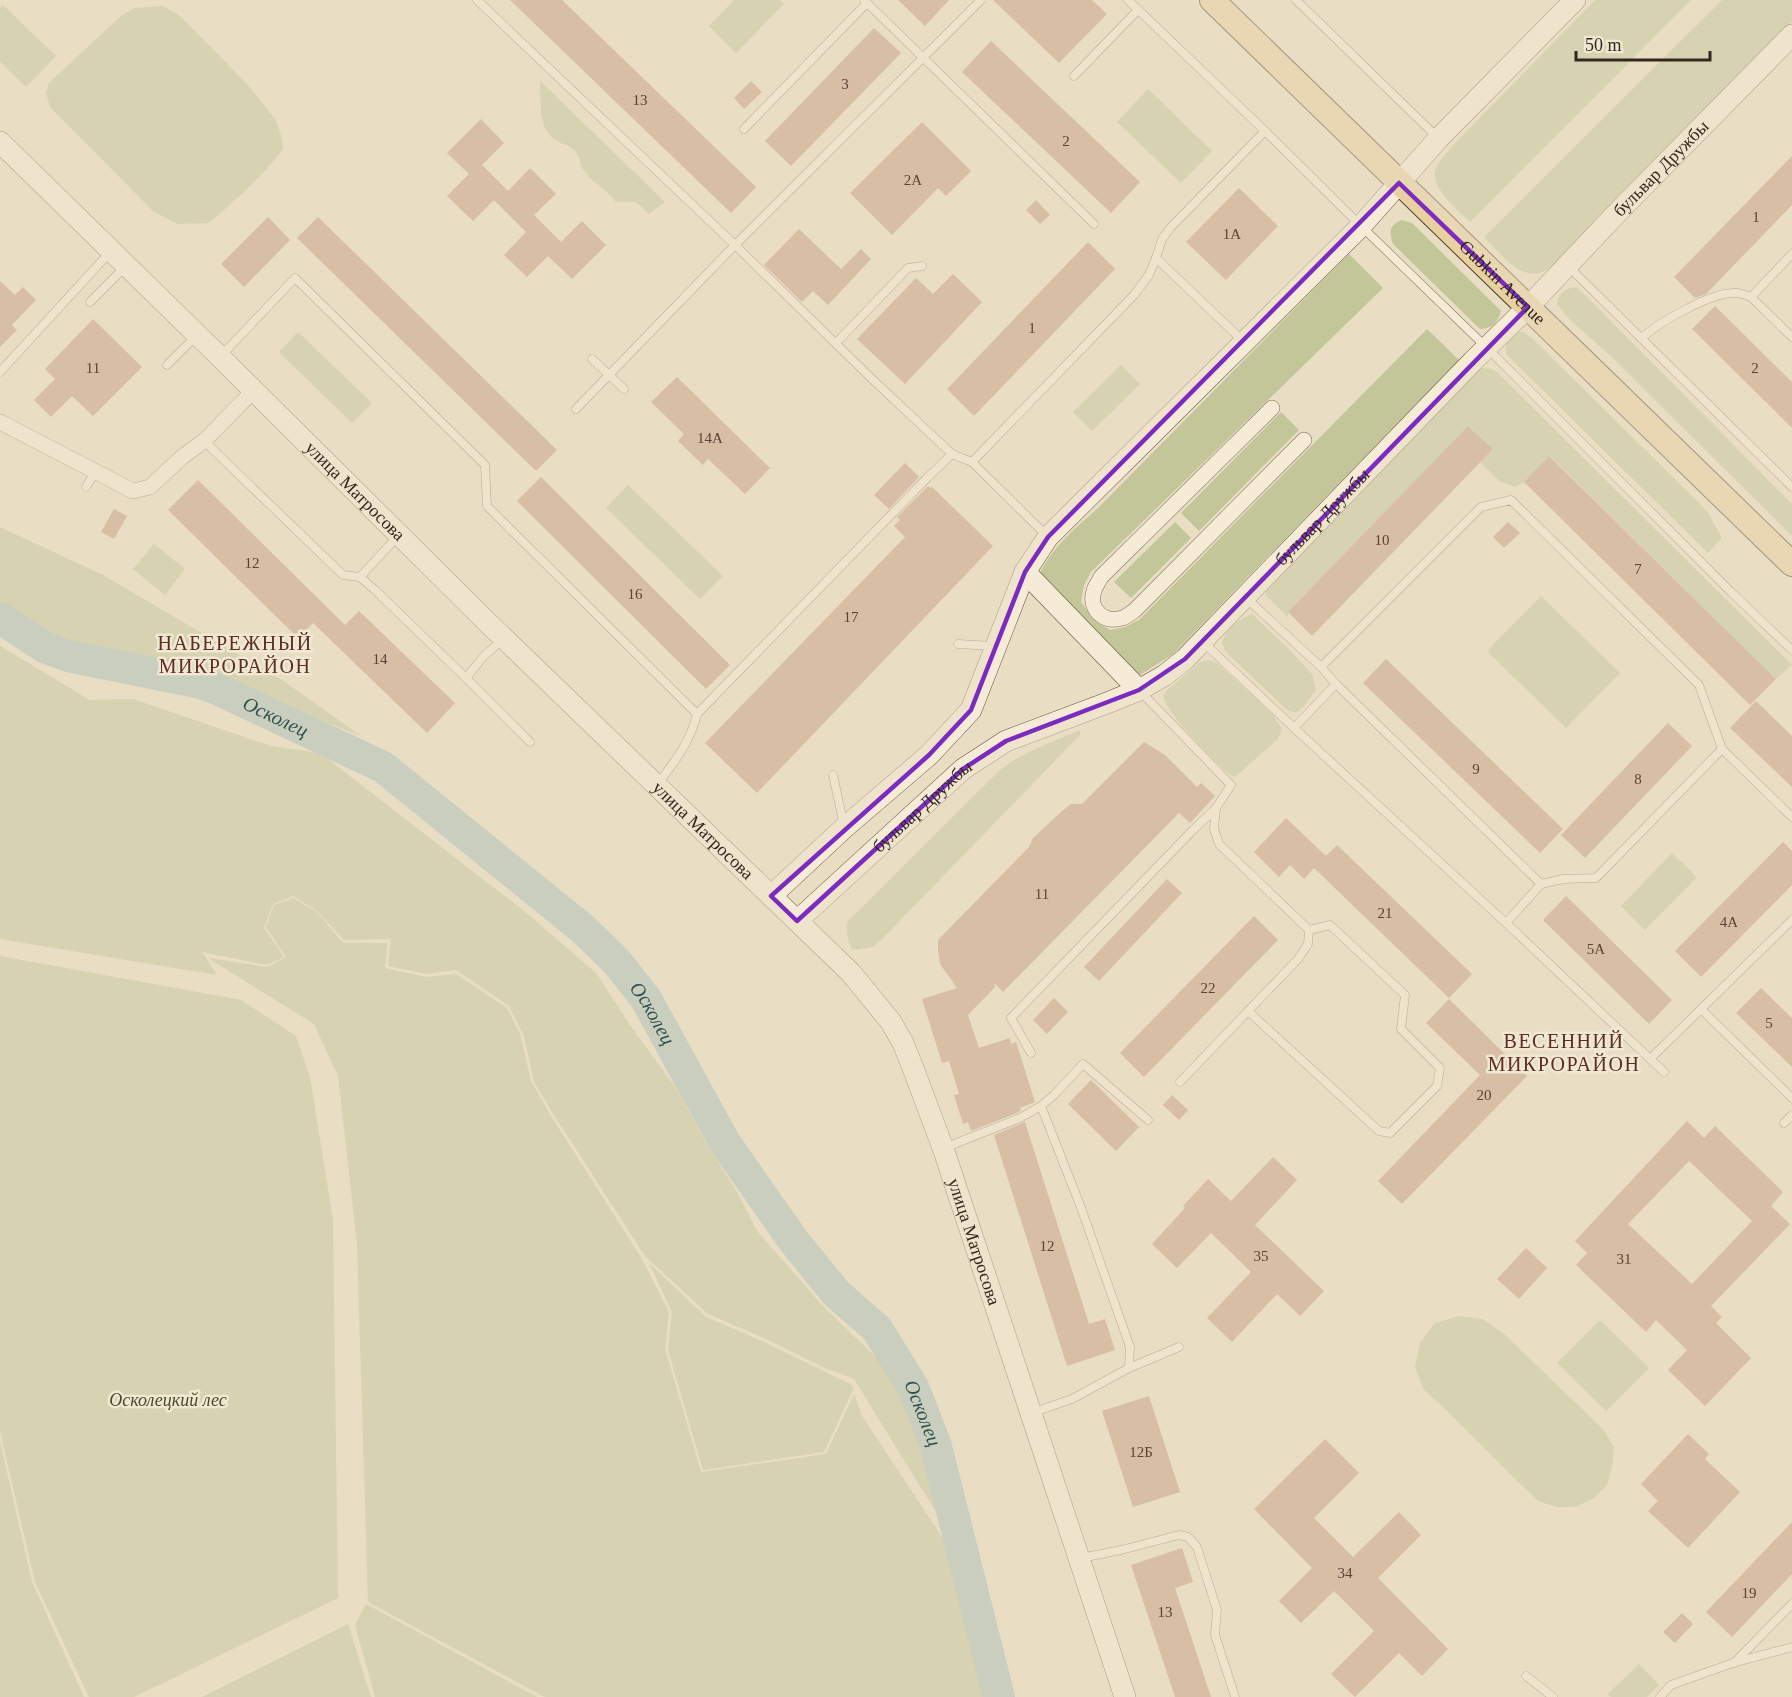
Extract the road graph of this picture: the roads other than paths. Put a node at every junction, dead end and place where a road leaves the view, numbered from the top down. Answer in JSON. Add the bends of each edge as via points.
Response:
{"nodes":[{"id":1,"x":477,"y":0,"type":"edge"},
{"id":2,"x":981,"y":0,"type":"edge"},
{"id":3,"x":1128,"y":0,"type":"edge"},
{"id":4,"x":1212,"y":0,"type":"edge"},
{"id":5,"x":1296,"y":0,"type":"edge"},
{"id":6,"x":1575,"y":0,"type":"edge"},
{"id":7,"x":866,"y":1,"type":"edge"},
{"id":8,"x":1138,"y":10,"type":"junction"},
{"id":9,"x":1792,"y":34,"type":"edge"},
{"id":10,"x":924,"y":57,"type":"junction"},
{"id":11,"x":1074,"y":76,"type":"dead end"},
{"id":12,"x":744,"y":129,"type":"dead end"},
{"id":13,"x":1265,"y":131,"type":"junction"},
{"id":14,"x":1439,"y":138,"type":"junction"},
{"id":15,"x":0,"y":142,"type":"edge"},
{"id":16,"x":1400,"y":183,"type":"junction"},
{"id":17,"x":1094,"y":224,"type":"dead end"},
{"id":18,"x":1361,"y":226,"type":"junction"},
{"id":19,"x":735,"y":245,"type":"junction"},
{"id":20,"x":1792,"y":254,"type":"edge"},
{"id":21,"x":120,"y":257,"type":"junction"},
{"id":22,"x":1156,"y":258,"type":"junction"},
{"id":23,"x":922,"y":266,"type":"dead end"},
{"id":24,"x":1568,"y":266,"type":"junction"},
{"id":25,"x":1751,"y":297,"type":"junction"},
{"id":26,"x":90,"y":302,"type":"dead end"},
{"id":27,"x":1528,"y":307,"type":"junction"},
{"id":28,"x":198,"y":334,"type":"junction"},
{"id":29,"x":1792,"y":337,"type":"edge"},
{"id":30,"x":1642,"y":338,"type":"junction"},
{"id":31,"x":1244,"y":342,"type":"junction"},
{"id":32,"x":836,"y":343,"type":"junction"},
{"id":33,"x":1487,"y":348,"type":"junction"},
{"id":34,"x":220,"y":357,"type":"junction"},
{"id":35,"x":592,"y":359,"type":"dead end"},
{"id":36,"x":167,"y":365,"type":"dead end"},
{"id":37,"x":0,"y":372,"type":"edge"},
{"id":38,"x":609,"y":375,"type":"junction"},
{"id":39,"x":624,"y":389,"type":"dead end"},
{"id":40,"x":254,"y":390,"type":"junction"},
{"id":41,"x":1272,"y":408,"type":"dead end"},
{"id":42,"x":576,"y":409,"type":"dead end"},
{"id":43,"x":0,"y":422,"type":"edge"},
{"id":44,"x":1304,"y":440,"type":"dead end"},
{"id":45,"x":204,"y":441,"type":"junction"},
{"id":46,"x":952,"y":454,"type":"junction"},
{"id":47,"x":972,"y":462,"type":"junction"},
{"id":48,"x":95,"y":472,"type":"junction"},
{"id":49,"x":87,"y":487,"type":"dead end"},
{"id":50,"x":1792,"y":487,"type":"edge"},
{"id":51,"x":399,"y":535,"type":"junction"},
{"id":52,"x":1048,"y":537,"type":"junction"},
{"id":53,"x":1792,"y":564,"type":"edge"},
{"id":54,"x":1024,"y":572,"type":"junction"},
{"id":55,"x":360,"y":577,"type":"junction"},
{"id":56,"x":1245,"y":597,"type":"junction"},
{"id":57,"x":504,"y":638,"type":"junction"},
{"id":58,"x":1202,"y":641,"type":"junction"},
{"id":59,"x":958,"y":644,"type":"dead end"},
{"id":60,"x":995,"y":646,"type":"junction"},
{"id":61,"x":1792,"y":650,"type":"edge"},
{"id":62,"x":1321,"y":667,"type":"junction"},
{"id":63,"x":466,"y":678,"type":"junction"},
{"id":64,"x":1336,"y":684,"type":"junction"},
{"id":65,"x":1139,"y":690,"type":"junction"},
{"id":66,"x":697,"y":714,"type":"junction"},
{"id":67,"x":1294,"y":728,"type":"junction"},
{"id":68,"x":530,"y":742,"type":"dead end"},
{"id":69,"x":1722,"y":749,"type":"junction"},
{"id":70,"x":833,"y":775,"type":"dead end"},
{"id":71,"x":656,"y":785,"type":"junction"},
{"id":72,"x":1216,"y":808,"type":"junction"},
{"id":73,"x":1792,"y":817,"type":"edge"},
{"id":74,"x":844,"y":828,"type":"junction"},
{"id":75,"x":1541,"y":884,"type":"junction"},
{"id":76,"x":771,"y":896,"type":"junction"},
{"id":77,"x":1792,"y":920,"type":"edge"},
{"id":78,"x":797,"y":921,"type":"junction"},
{"id":79,"x":1506,"y":922,"type":"junction"},
{"id":80,"x":1308,"y":930,"type":"junction"},
{"id":81,"x":1701,"y":1009,"type":"junction"},
{"id":82,"x":1248,"y":1011,"type":"junction"},
{"id":83,"x":1031,"y":1053,"type":"dead end"},
{"id":84,"x":1650,"y":1059,"type":"junction"},
{"id":85,"x":1664,"y":1072,"type":"dead end"},
{"id":86,"x":1180,"y":1082,"type":"dead end"},
{"id":87,"x":1792,"y":1098,"type":"edge"},
{"id":88,"x":1041,"y":1106,"type":"junction"},
{"id":89,"x":1792,"y":1115,"type":"edge"},
{"id":90,"x":1148,"y":1120,"type":"dead end"},
{"id":91,"x":1784,"y":1123,"type":"dead end"},
{"id":92,"x":943,"y":1148,"type":"junction"},
{"id":93,"x":1179,"y":1347,"type":"dead end"},
{"id":94,"x":1129,"y":1368,"type":"junction"},
{"id":95,"x":1031,"y":1413,"type":"junction"},
{"id":96,"x":1079,"y":1558,"type":"junction"},
{"id":97,"x":1792,"y":1604,"type":"edge"},
{"id":98,"x":1792,"y":1647,"type":"edge"},
{"id":99,"x":1733,"y":1663,"type":"junction"},
{"id":100,"x":1526,"y":1676,"type":"dead end"},
{"id":101,"x":1125,"y":1697,"type":"edge"},
{"id":102,"x":1235,"y":1697,"type":"edge"},
{"id":103,"x":1553,"y":1697,"type":"edge"},
{"id":104,"x":1660,"y":1697,"type":"edge"}],
"edges":[{"from":1,"to":19,"type":"lane"},
{"from":2,"to":10,"type":"lane"},
{"from":3,"to":8,"type":"lane"},
{"from":4,"to":16,"type":"main road","name":"Gubkin Avenue"},
{"from":5,"to":14,"type":"lane"},
{"from":6,"to":14,"type":"main road","name":"бульвар Дружбы"},
{"from":7,"to":10,"type":"lane"},
{"from":7,"to":12,"type":"lane"},
{"from":8,"to":11,"type":"lane"},
{"from":8,"to":13,"type":"lane"},
{"from":9,"to":24,"type":"main road","name":"бульвар Дружбы"},
{"from":10,"to":17,"type":"lane"},
{"from":10,"to":19,"type":"lane"},
{"from":13,"to":18,"type":"lane"},
{"from":13,"to":22,"type":"lane","via":[[1171,227]]},
{"from":14,"to":16,"type":"main road","name":"бульвар Дружбы"},
{"from":15,"to":21,"type":"main road","name":"улица Матросова"},
{"from":16,"to":18,"type":"main road","name":"бульвар Дружбы"},
{"from":16,"to":27,"type":"main road","name":"Gubkin Avenue"},
{"from":18,"to":31,"type":"main road","name":"бульвар Дружбы"},
{"from":18,"to":33,"type":"lane"},
{"from":19,"to":32,"type":"lane"},
{"from":19,"to":38,"type":"lane"},
{"from":20,"to":25,"type":"lane"},
{"from":21,"to":26,"type":"lane"},
{"from":21,"to":28,"type":"main road","name":"улица Матросова"},
{"from":21,"to":37,"type":"lane"},
{"from":22,"to":31,"type":"lane"},
{"from":22,"to":47,"type":"lane","via":[[1134,295]]},
{"from":23,"to":32,"type":"lane","via":[[908,268]]},
{"from":24,"to":27,"type":"main road","name":"бульвар Дружбы"},
{"from":24,"to":30,"type":"lane"},
{"from":25,"to":29,"type":"lane"},
{"from":25,"to":30,"type":"lane","via":[[1734,292],[1710,298]]},
{"from":27,"to":33,"type":"main road","name":"бульвар Дружбы"},
{"from":27,"to":53,"type":"main road","name":"Gubkin Avenue"},
{"from":28,"to":34,"type":"main road","name":"улица Матросова"},
{"from":28,"to":36,"type":"lane"},
{"from":30,"to":50,"type":"lane"},
{"from":31,"to":52,"type":"main road","name":"бульвар Дружбы"},
{"from":32,"to":46,"type":"lane"},
{"from":33,"to":56,"type":"main road","name":"бульвар Дружбы"},
{"from":33,"to":61,"type":"lane"},
{"from":34,"to":40,"type":"main road","name":"улица Матросова"},
{"from":34,"to":66,"type":"lane","via":[[295,279],[485,465],[487,506]]},
{"from":35,"to":38,"type":"lane"},
{"from":38,"to":39,"type":"lane"},
{"from":38,"to":42,"type":"lane"},
{"from":40,"to":45,"type":"street"},
{"from":40,"to":51,"type":"main road","name":"улица Матросова"},
{"from":41,"to":44,"type":"street","via":[[1101,578],[1092,602],[1098,614],[1110,620],[1135,610]]},
{"from":43,"to":48,"type":"street"},
{"from":45,"to":48,"type":"street","via":[[150,487],[133,491]]},
{"from":45,"to":55,"type":"lane","via":[[344,575]]},
{"from":46,"to":47,"type":"lane"},
{"from":46,"to":66,"type":"lane"},
{"from":47,"to":52,"type":"lane"},
{"from":48,"to":49,"type":"lane"},
{"from":51,"to":55,"type":"lane"},
{"from":51,"to":57,"type":"main road","name":"улица Матросова"},
{"from":52,"to":54,"type":"main road","name":"бульвар Дружбы"},
{"from":54,"to":60,"type":"main road","name":"бульвар Дружбы"},
{"from":54,"to":65,"type":"main road"},
{"from":55,"to":63,"type":"lane"},
{"from":56,"to":58,"type":"main road","name":"бульвар Дружбы"},
{"from":56,"to":62,"type":"lane"},
{"from":57,"to":63,"type":"lane"},
{"from":57,"to":71,"type":"main road","name":"улица Матросова"},
{"from":58,"to":65,"type":"main road","name":"бульвар Дружбы","via":[[1185,659]]},
{"from":58,"to":67,"type":"lane"},
{"from":59,"to":60,"type":"lane"},
{"from":60,"to":74,"type":"main road","name":"бульвар Дружбы","via":[[971,710],[929,755]]},
{"from":62,"to":64,"type":"lane"},
{"from":62,"to":69,"type":"lane","via":[[1481,507],[1511,500],[1699,685]]},
{"from":63,"to":68,"type":"lane"},
{"from":64,"to":67,"type":"lane"},
{"from":64,"to":75,"type":"lane"},
{"from":65,"to":72,"type":"lane","via":[[1231,785]]},
{"from":65,"to":78,"type":"main road","name":"бульвар Дружбы","via":[[1006,741],[963,769]]},
{"from":66,"to":71,"type":"lane","via":[[693,732],[680,755]]},
{"from":67,"to":79,"type":"lane"},
{"from":69,"to":73,"type":"lane"},
{"from":69,"to":75,"type":"lane","via":[[1596,878]]},
{"from":70,"to":74,"type":"lane"},
{"from":71,"to":76,"type":"main road","name":"улица Матросова"},
{"from":72,"to":80,"type":"lane","via":[[1214,829],[1219,844]]},
{"from":72,"to":83,"type":"lane","via":[[1011,1018]]},
{"from":74,"to":76,"type":"main road","name":"бульвар Дружбы"},
{"from":75,"to":79,"type":"lane"},
{"from":76,"to":78,"type":"main road","name":"улица Матросова"},
{"from":77,"to":81,"type":"lane"},
{"from":78,"to":92,"type":"main road","name":"улица Матросова","via":[[851,973],[891,1022]]},
{"from":79,"to":84,"type":"lane"},
{"from":80,"to":82,"type":"lane","via":[[1308,944],[1298,959]]},
{"from":80,"to":82,"type":"lane","via":[[1330,926],[1405,995],[1401,1029],[1440,1068],[1437,1086],[1390,1133],[1378,1131]]},
{"from":81,"to":84,"type":"lane"},
{"from":81,"to":87,"type":"lane"},
{"from":82,"to":86,"type":"lane"},
{"from":84,"to":85,"type":"lane"},
{"from":88,"to":90,"type":"lane","via":[[1083,1064]]},
{"from":88,"to":92,"type":"lane"},
{"from":88,"to":94,"type":"lane","via":[[1130,1347]]},
{"from":89,"to":91,"type":"lane"},
{"from":92,"to":95,"type":"main road","name":"улица Матросова"},
{"from":93,"to":94,"type":"lane"},
{"from":94,"to":95,"type":"lane","via":[[1072,1399]]},
{"from":95,"to":96,"type":"main road","name":"улица Матросова"},
{"from":96,"to":101,"type":"main road","name":"улица Матросова"},
{"from":96,"to":102,"type":"lane","via":[[1179,1535],[1188,1537],[1197,1547],[1217,1610],[1215,1635]]},
{"from":97,"to":99,"type":"lane"},
{"from":98,"to":99,"type":"lane"},
{"from":99,"to":104,"type":"lane","via":[[1671,1685]]},
{"from":100,"to":103,"type":"lane"}]}
